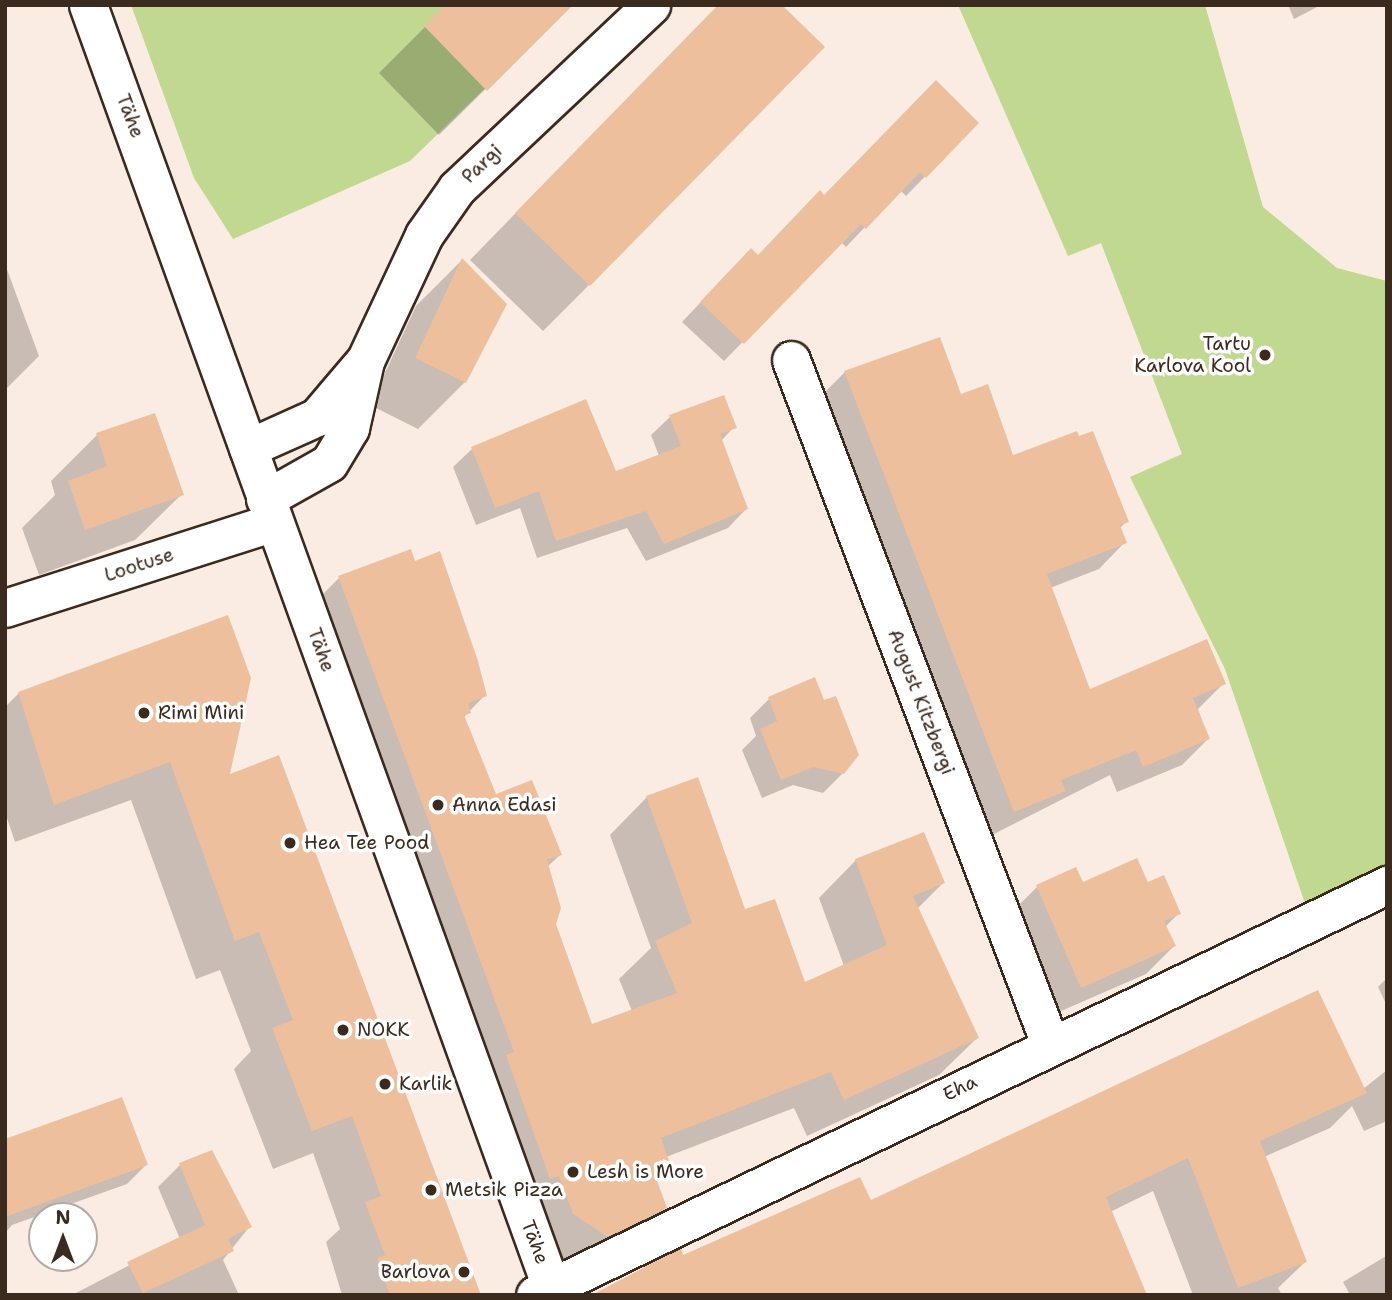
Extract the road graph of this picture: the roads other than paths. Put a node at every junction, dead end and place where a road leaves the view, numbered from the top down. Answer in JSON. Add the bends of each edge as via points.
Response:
{"nodes":[{"id":1,"x":88,"y":5,"type":"edge"},
{"id":2,"x":651,"y":5,"type":"edge"},
{"id":3,"x":791,"y":360,"type":"dead end"},
{"id":4,"x":365,"y":361,"type":"junction"},
{"id":5,"x":248,"y":448,"type":"junction"},
{"id":6,"x":268,"y":511,"type":"junction"},
{"id":7,"x":5,"y":608,"type":"edge"},
{"id":8,"x":1387,"y":885,"type":"edge"},
{"id":9,"x":1050,"y":1044,"type":"junction"},
{"id":10,"x":547,"y":1291,"type":"edge"}],
"edges":[{"from":1,"to":5,"type":"street","name":"Tähe"},
{"from":2,"to":4,"type":"street","name":"Pargi","via":[[457,188],[424,234]]},
{"from":3,"to":9,"type":"street","name":"August Kitzbergi"},
{"from":4,"to":5,"type":"street","name":"Pargi","via":[[317,417]]},
{"from":4,"to":6,"type":"street","name":"Pargi","via":[[350,428],[329,463]]},
{"from":5,"to":6,"type":"street","name":"Tähe"},
{"from":6,"to":7,"type":"street","name":"Lootuse"},
{"from":6,"to":10,"type":"street","name":"Tähe"},
{"from":8,"to":9,"type":"street","name":"Eha"},
{"from":9,"to":10,"type":"street","name":"Eha"}]}
